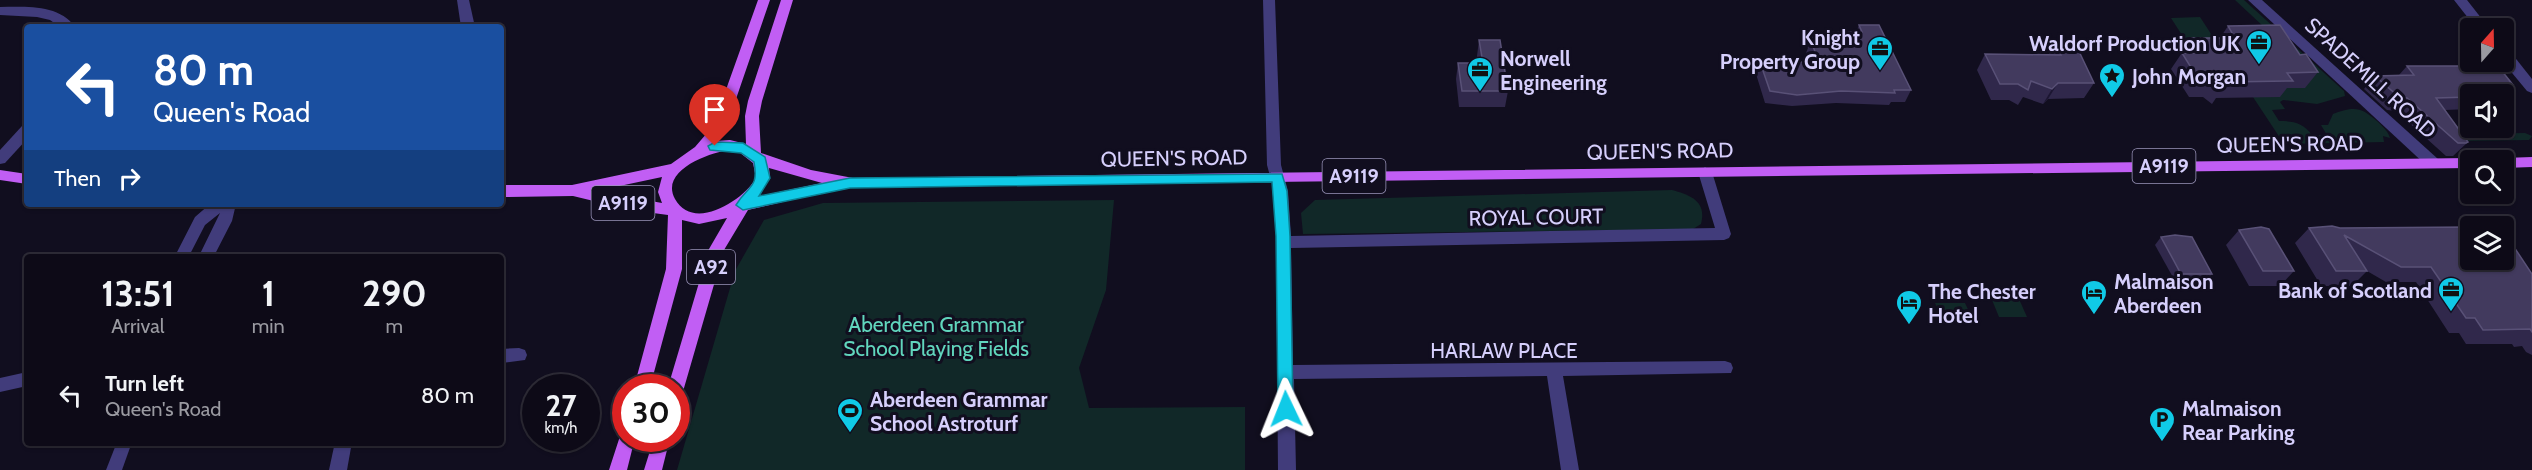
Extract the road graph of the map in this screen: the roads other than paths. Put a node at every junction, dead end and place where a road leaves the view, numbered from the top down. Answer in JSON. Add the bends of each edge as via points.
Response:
{"nodes":[{"id":1,"x":463,"y":0,"type":"edge"},
{"id":2,"x":764,"y":0,"type":"edge"},
{"id":3,"x":787,"y":0,"type":"edge"},
{"id":4,"x":1269,"y":0,"type":"edge"},
{"id":5,"x":2254,"y":0,"type":"edge"},
{"id":6,"x":2460,"y":0,"type":"edge"},
{"id":7,"x":0,"y":11,"type":"edge"},
{"id":8,"x":2475,"y":18,"type":"edge"},
{"id":9,"x":66,"y":24,"type":"edge"},
{"id":10,"x":467,"y":24,"type":"edge"},
{"id":11,"x":2514,"y":66,"type":"edge"},
{"id":12,"x":2532,"y":88,"type":"edge"},
{"id":13,"x":24,"y":133,"type":"edge"},
{"id":14,"x":700,"y":151,"type":"junction"},
{"id":15,"x":757,"y":157,"type":"junction"},
{"id":16,"x":0,"y":159,"type":"edge"},
{"id":17,"x":2514,"y":162,"type":"edge"},
{"id":18,"x":2532,"y":162,"type":"edge"},
{"id":19,"x":2433,"y":163,"type":"junction"},
{"id":20,"x":2460,"y":163,"type":"edge"},
{"id":21,"x":673,"y":170,"type":"junction"},
{"id":22,"x":1705,"y":172,"type":"junction"},
{"id":23,"x":0,"y":175,"type":"edge"},
{"id":24,"x":1277,"y":177,"type":"junction"},
{"id":25,"x":24,"y":179,"type":"edge"},
{"id":26,"x":850,"y":183,"type":"junction"},
{"id":27,"x":504,"y":191,"type":"edge"},
{"id":28,"x":572,"y":191,"type":"junction"},
{"id":29,"x":743,"y":205,"type":"junction"},
{"id":30,"x":216,"y":207,"type":"edge"},
{"id":31,"x":228,"y":207,"type":"edge"},
{"id":32,"x":675,"y":210,"type":"junction"},
{"id":33,"x":1283,"y":242,"type":"junction"},
{"id":34,"x":183,"y":254,"type":"edge"},
{"id":35,"x":208,"y":254,"type":"edge"},
{"id":36,"x":504,"y":356,"type":"edge"},
{"id":37,"x":519,"y":356,"type":"dead end"},
{"id":38,"x":1725,"y":368,"type":"dead end"},
{"id":39,"x":1554,"y":371,"type":"junction"},
{"id":40,"x":1284,"y":372,"type":"junction"},
{"id":41,"x":646,"y":374,"type":"edge"},
{"id":42,"x":680,"y":374,"type":"edge"},
{"id":43,"x":24,"y":380,"type":"edge"},
{"id":44,"x":0,"y":386,"type":"edge"},
{"id":45,"x":123,"y":446,"type":"edge"},
{"id":46,"x":343,"y":446,"type":"edge"},
{"id":47,"x":623,"y":452,"type":"edge"},
{"id":48,"x":658,"y":452,"type":"edge"},
{"id":49,"x":114,"y":470,"type":"edge"},
{"id":50,"x":338,"y":470,"type":"edge"},
{"id":51,"x":618,"y":470,"type":"edge"},
{"id":52,"x":652,"y":470,"type":"edge"},
{"id":53,"x":1287,"y":470,"type":"edge"},
{"id":54,"x":1570,"y":470,"type":"edge"}],
"edges":[{"from":1,"to":10,"type":"street"},
{"from":2,"to":14,"type":"main road","via":[[718,128]]},
{"from":3,"to":15,"type":"main road","number":"A92","via":[[753,108]]},
{"from":4,"to":24,"type":"street"},
{"from":5,"to":19,"type":"street","name":"SPADEMILL ROAD"},
{"from":6,"to":8,"type":"street"},
{"from":7,"to":9,"type":"street","via":[[41,13]]},
{"from":11,"to":12,"type":"street"},
{"from":13,"to":16,"type":"street"},
{"from":14,"to":15,"type":"main road","via":[[730,146]]},
{"from":14,"to":21,"type":"main road"},
{"from":15,"to":26,"type":"main road","name":"QUEEN'S ROAD","number":"A9119"},
{"from":15,"to":29,"type":"main road","number":"A92","via":[[763,178]]},
{"from":17,"to":18,"type":"main road"},
{"from":19,"to":20,"type":"main road","name":"QUEEN'S ROAD","number":"A9119"},
{"from":19,"to":22,"type":"main road","name":"QUEEN'S ROAD","number":"A9119"},
{"from":21,"to":28,"type":"main road","number":"A9119"},
{"from":21,"to":32,"type":"main road","number":"A92","via":[[665,191]]},
{"from":22,"to":24,"type":"main road","name":"QUEEN'S ROAD","number":"A9119"},
{"from":22,"to":33,"type":"street","name":"ROYAL COURT","via":[[1724,234]]},
{"from":23,"to":25,"type":"main road"},
{"from":24,"to":26,"type":"main road","name":"QUEEN'S ROAD","number":"A9119"},
{"from":24,"to":33,"type":"street"},
{"from":26,"to":29,"type":"main road","name":"QUEEN'S ROAD","number":"A9119"},
{"from":27,"to":28,"type":"main road","number":"A9119"},
{"from":28,"to":32,"type":"main road","number":"A9119"},
{"from":29,"to":32,"type":"main road","via":[[707,217]]},
{"from":29,"to":42,"type":"main road","number":"A92","via":[[717,249]]},
{"from":30,"to":34,"type":"street","via":[[200,221]]},
{"from":31,"to":35,"type":"street"},
{"from":32,"to":41,"type":"main road","number":"A92","via":[[674,269]]},
{"from":33,"to":40,"type":"street"},
{"from":36,"to":37,"type":"street"},
{"from":38,"to":39,"type":"street","name":"HARLAW PLACE"},
{"from":39,"to":40,"type":"street","name":"HARLAW PLACE"},
{"from":39,"to":54,"type":"street"},
{"from":40,"to":53,"type":"street"},
{"from":43,"to":44,"type":"street"},
{"from":45,"to":49,"type":"street"},
{"from":46,"to":50,"type":"street"},
{"from":47,"to":51,"type":"main road"},
{"from":48,"to":52,"type":"main road"}]}
